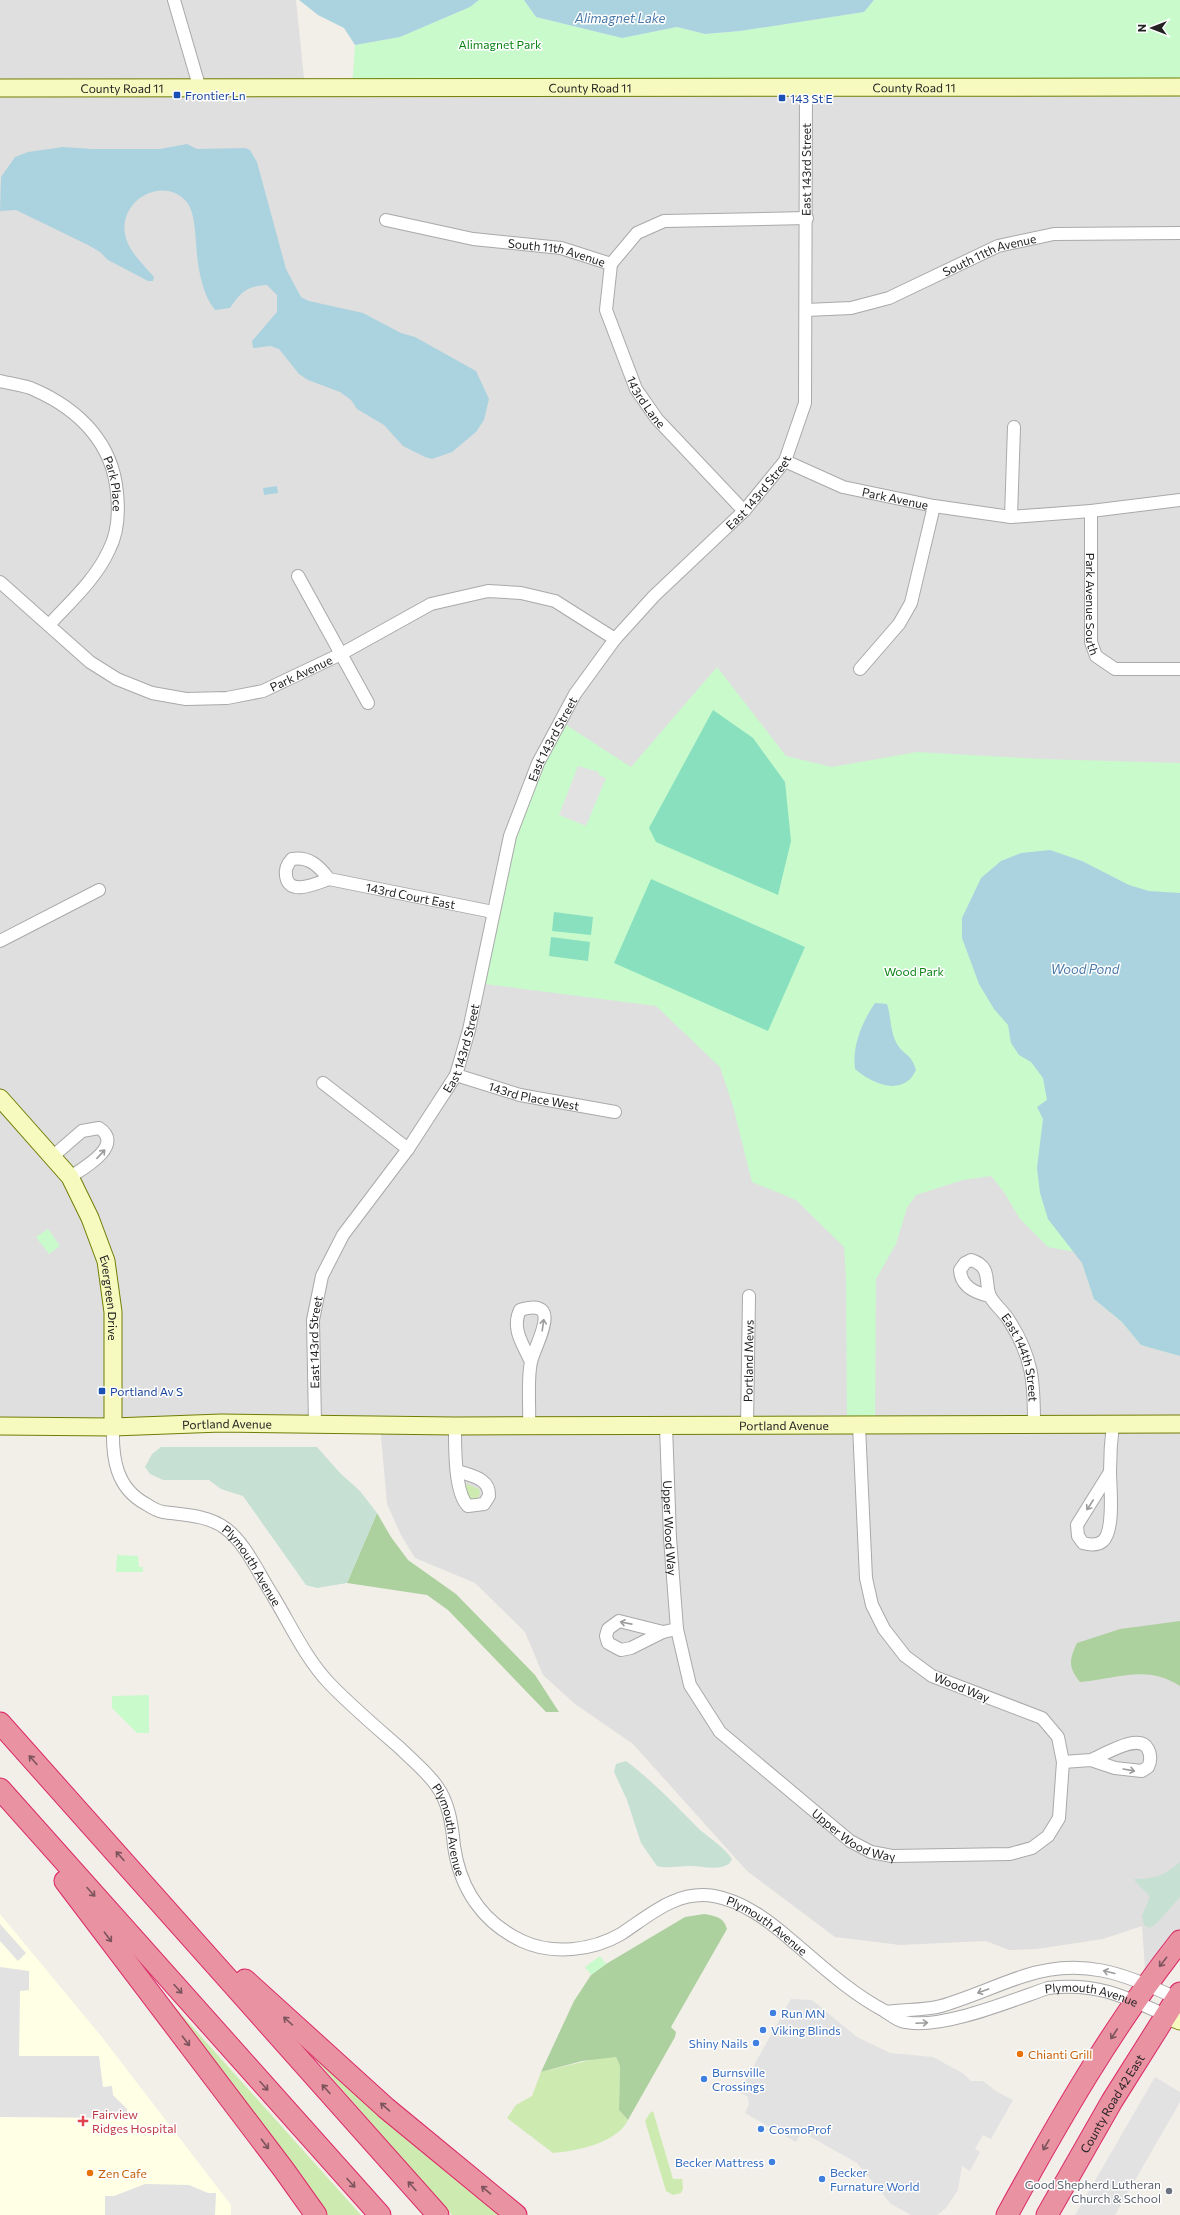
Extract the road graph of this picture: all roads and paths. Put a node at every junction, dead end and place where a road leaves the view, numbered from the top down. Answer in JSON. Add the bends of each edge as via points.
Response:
{"nodes":[{"id":1,"x":174,"y":0,"type":"edge"},
{"id":2,"x":1180,"y":87,"type":"edge"},
{"id":3,"x":0,"y":88,"type":"edge"},
{"id":4,"x":806,"y":88,"type":"junction"},
{"id":5,"x":200,"y":89,"type":"junction"},
{"id":6,"x":807,"y":218,"type":"junction"},
{"id":7,"x":386,"y":220,"type":"dead end"},
{"id":8,"x":1180,"y":233,"type":"edge"},
{"id":9,"x":611,"y":264,"type":"junction"},
{"id":10,"x":806,"y":310,"type":"junction"},
{"id":11,"x":0,"y":381,"type":"edge"},
{"id":12,"x":1014,"y":427,"type":"dead end"},
{"id":13,"x":785,"y":461,"type":"junction"},
{"id":14,"x":1180,"y":500,"type":"edge"},
{"id":15,"x":934,"y":506,"type":"junction"},
{"id":16,"x":744,"y":510,"type":"junction"},
{"id":17,"x":1091,"y":511,"type":"junction"},
{"id":18,"x":1011,"y":516,"type":"junction"},
{"id":19,"x":298,"y":576,"type":"dead end"},
{"id":20,"x":0,"y":582,"type":"edge"},
{"id":21,"x":49,"y":625,"type":"junction"},
{"id":22,"x":615,"y":639,"type":"junction"},
{"id":23,"x":341,"y":654,"type":"junction"},
{"id":24,"x":860,"y":669,"type":"dead end"},
{"id":25,"x":1180,"y":669,"type":"edge"},
{"id":26,"x":368,"y":703,"type":"dead end"},
{"id":27,"x":329,"y":879,"type":"dead end"},
{"id":28,"x":99,"y":890,"type":"dead end"},
{"id":29,"x":493,"y":912,"type":"junction"},
{"id":30,"x":0,"y":941,"type":"edge"},
{"id":31,"x":456,"y":1074,"type":"junction"},
{"id":32,"x":323,"y":1083,"type":"dead end"},
{"id":33,"x":0,"y":1098,"type":"edge"},
{"id":34,"x":615,"y":1112,"type":"dead end"},
{"id":35,"x":408,"y":1150,"type":"junction"},
{"id":36,"x":52,"y":1157,"type":"junction"},
{"id":37,"x":70,"y":1177,"type":"junction"},
{"id":38,"x":749,"y":1296,"type":"dead end"},
{"id":39,"x":990,"y":1296,"type":"dead end"},
{"id":40,"x":531,"y":1362,"type":"dead end"},
{"id":41,"x":315,"y":1423,"type":"junction"},
{"id":42,"x":1034,"y":1424,"type":"junction"},
{"id":43,"x":1113,"y":1424,"type":"junction"},
{"id":44,"x":1180,"y":1424,"type":"edge"},
{"id":45,"x":0,"y":1426,"type":"edge"},
{"id":46,"x":455,"y":1426,"type":"junction"},
{"id":47,"x":529,"y":1426,"type":"junction"},
{"id":48,"x":666,"y":1426,"type":"junction"},
{"id":49,"x":747,"y":1426,"type":"junction"},
{"id":50,"x":859,"y":1426,"type":"junction"},
{"id":51,"x":113,"y":1427,"type":"junction"},
{"id":52,"x":458,"y":1470,"type":"dead end"},
{"id":53,"x":1110,"y":1472,"type":"junction"},
{"id":54,"x":677,"y":1629,"type":"junction"},
{"id":55,"x":663,"y":1632,"type":"dead end"},
{"id":56,"x":0,"y":1723,"type":"edge"},
{"id":57,"x":1091,"y":1760,"type":"dead end"},
{"id":58,"x":1063,"y":1762,"type":"junction"},
{"id":59,"x":0,"y":1789,"type":"edge"},
{"id":60,"x":0,"y":1794,"type":"edge"},
{"id":61,"x":146,"y":1885,"type":"junction"},
{"id":62,"x":1180,"y":1941,"type":"edge"},
{"id":63,"x":1146,"y":1984,"type":"junction"},
{"id":64,"x":1134,"y":2001,"type":"junction"},
{"id":65,"x":1176,"y":2006,"type":"edge"},
{"id":66,"x":886,"y":2012,"type":"junction"},
{"id":67,"x":316,"y":2215,"type":"edge"},
{"id":68,"x":380,"y":2215,"type":"edge"},
{"id":69,"x":438,"y":2215,"type":"edge"},
{"id":70,"x":516,"y":2215,"type":"edge"},
{"id":71,"x":1007,"y":2215,"type":"edge"},
{"id":72,"x":1047,"y":2215,"type":"edge"}],
"edges":[{"from":1,"to":5,"type":"street"},
{"from":2,"to":4,"type":"street","name":"County Road 11"},
{"from":3,"to":5,"type":"street","name":"County Road 11"},
{"from":4,"to":5,"type":"street","name":"County Road 11"},
{"from":4,"to":6,"type":"street","name":"East 143rd Street"},
{"from":6,"to":9,"type":"street","name":"South 11th Avenue","via":[[664,221],[637,233]]},
{"from":6,"to":10,"type":"street","name":"East 143rd Street"},
{"from":7,"to":9,"type":"street","name":"South 11th Avenue","via":[[473,239],[561,248]]},
{"from":8,"to":10,"type":"street","name":"South 11th Avenue","via":[[1054,234],[998,246],[889,298],[851,308]]},
{"from":9,"to":16,"type":"street","name":"143rd Lane","via":[[606,310],[636,389],[657,419]]},
{"from":10,"to":13,"type":"street","name":"East 143rd Street","via":[[805,403]]},
{"from":11,"to":21,"type":"street","name":"Park Place","via":[[35,390],[73,412],[100,439],[116,474],[119,513],[110,549],[95,574]]},
{"from":12,"to":18,"type":"street"},
{"from":13,"to":15,"type":"street","name":"Park Avenue","via":[[843,487]]},
{"from":13,"to":16,"type":"street","name":"East 143rd Street"},
{"from":14,"to":17,"type":"street"},
{"from":15,"to":18,"type":"street","name":"Park Avenue"},
{"from":15,"to":24,"type":"street","via":[[912,602],[899,624]]},
{"from":16,"to":22,"type":"street","name":"East 143rd Street","via":[[654,596]]},
{"from":17,"to":18,"type":"street"},
{"from":17,"to":25,"type":"street","name":"Park Avenue South","via":[[1091,642],[1096,656],[1115,668]]},
{"from":19,"to":23,"type":"street"},
{"from":20,"to":21,"type":"street","name":"Park Avenue"},
{"from":21,"to":23,"type":"street","name":"Park Avenue","via":[[90,662],[117,679],[152,693],[186,699],[226,698],[263,691]]},
{"from":22,"to":23,"type":"street","name":"Park Avenue","via":[[555,602],[521,593],[488,591],[431,604]]},
{"from":22,"to":29,"type":"street","name":"East 143rd Street","via":[[574,694],[538,763],[510,836]]},
{"from":23,"to":26,"type":"street"},
{"from":27,"to":29,"type":"street","name":"143rd Court East"},
{"from":28,"to":30,"type":"street"},
{"from":29,"to":31,"type":"street","name":"East 143rd Street","via":[[469,1030]]},
{"from":31,"to":34,"type":"street","name":"143rd Place West","via":[[520,1095]]},
{"from":31,"to":35,"type":"street","name":"East 143rd Street"},
{"from":32,"to":35,"type":"street"},
{"from":33,"to":36,"type":"street","name":"Evergreen Drive"},
{"from":35,"to":41,"type":"street","name":"East 143rd Street","via":[[342,1236],[322,1276],[313,1320]]},
{"from":36,"to":37,"type":"street","name":"Evergreen Drive"},
{"from":37,"to":36,"type":"street","one_way":true,"via":[[93,1162],[106,1148],[108,1139],[105,1132],[99,1128],[82,1131]]},
{"from":37,"to":51,"type":"street","name":"Evergreen Drive","via":[[90,1218],[106,1261],[113,1312]]},
{"from":38,"to":49,"type":"street","name":"Portland Mews"},
{"from":39,"to":42,"type":"street","name":"East 144th Street","via":[[1010,1321],[1024,1346],[1033,1378]]},
{"from":40,"to":47,"type":"street"},
{"from":41,"to":46,"type":"street","name":"Portland Avenue"},
{"from":41,"to":51,"type":"street","name":"Portland Avenue"},
{"from":42,"to":43,"type":"street","name":"Portland Avenue"},
{"from":42,"to":50,"type":"street","name":"Portland Avenue"},
{"from":43,"to":44,"type":"street","name":"Portland Avenue"},
{"from":43,"to":53,"type":"street"},
{"from":45,"to":51,"type":"street","name":"Portland Avenue"},
{"from":46,"to":47,"type":"street","name":"Portland Avenue"},
{"from":46,"to":52,"type":"street"},
{"from":47,"to":48,"type":"street","name":"Portland Avenue"},
{"from":48,"to":49,"type":"street","name":"Portland Avenue"},
{"from":48,"to":54,"type":"street","name":"Upper Wood Way","via":[[670,1538]]},
{"from":49,"to":50,"type":"street","name":"Portland Avenue"},
{"from":50,"to":58,"type":"street","name":"Wood Way","via":[[866,1578],[872,1605],[884,1630],[905,1656],[932,1676],[1042,1718],[1058,1737]]},
{"from":51,"to":66,"type":"street","name":"Plymouth Avenue","via":[[112,1449],[116,1471],[126,1488],[139,1500],[158,1511],[205,1518],[226,1528],[245,1550],[325,1680],[419,1766],[437,1786],[446,1803],[461,1878],[468,1894],[492,1922],[522,1941],[538,1947],[569,1950],[608,1940],[666,1904],[682,1898],[706,1895],[724,1898],[770,1922],[851,1990]]},
{"from":53,"to":53,"type":"street","one_way":true,"via":[[1078,1525],[1078,1536],[1083,1543],[1097,1545],[1107,1535],[1112,1497]]},
{"from":54,"to":55,"type":"street"},
{"from":54,"to":58,"type":"street","name":"Upper Wood Way","via":[[690,1685],[720,1732],[850,1841],[871,1852],[892,1856],[1002,1854],[1032,1848],[1048,1836],[1059,1818]]},
{"from":61,"to":56,"type":"highway","one_way":true},
{"from":57,"to":58,"type":"street"},
{"from":59,"to":68,"type":"highway","one_way":true},
{"from":60,"to":67,"type":"highway","one_way":true},
{"from":69,"to":61,"type":"highway","one_way":true},
{"from":70,"to":61,"type":"highway","one_way":true,"via":[[386,2108],[300,2032]]},
{"from":62,"to":63,"type":"highway","one_way":true},
{"from":63,"to":64,"type":"highway"},
{"from":63,"to":65,"type":"street","name":"Plymouth Avenue"},
{"from":63,"to":66,"type":"street","name":"Plymouth Avenue","one_way":true,"via":[[1104,1970],[1060,1968],[1024,1976],[941,2006]]},
{"from":64,"to":65,"type":"street","name":"Plymouth Avenue"},
{"from":66,"to":64,"type":"street","name":"Plymouth Avenue","one_way":true,"via":[[902,2022],[940,2022],[1048,1988],[1066,1985],[1099,1988]]},
{"from":64,"to":71,"type":"highway","one_way":true,"via":[[1085,2078]]},
{"from":65,"to":72,"type":"highway","name":"County Road 42 East","via":[[1112,2101]]}]}
